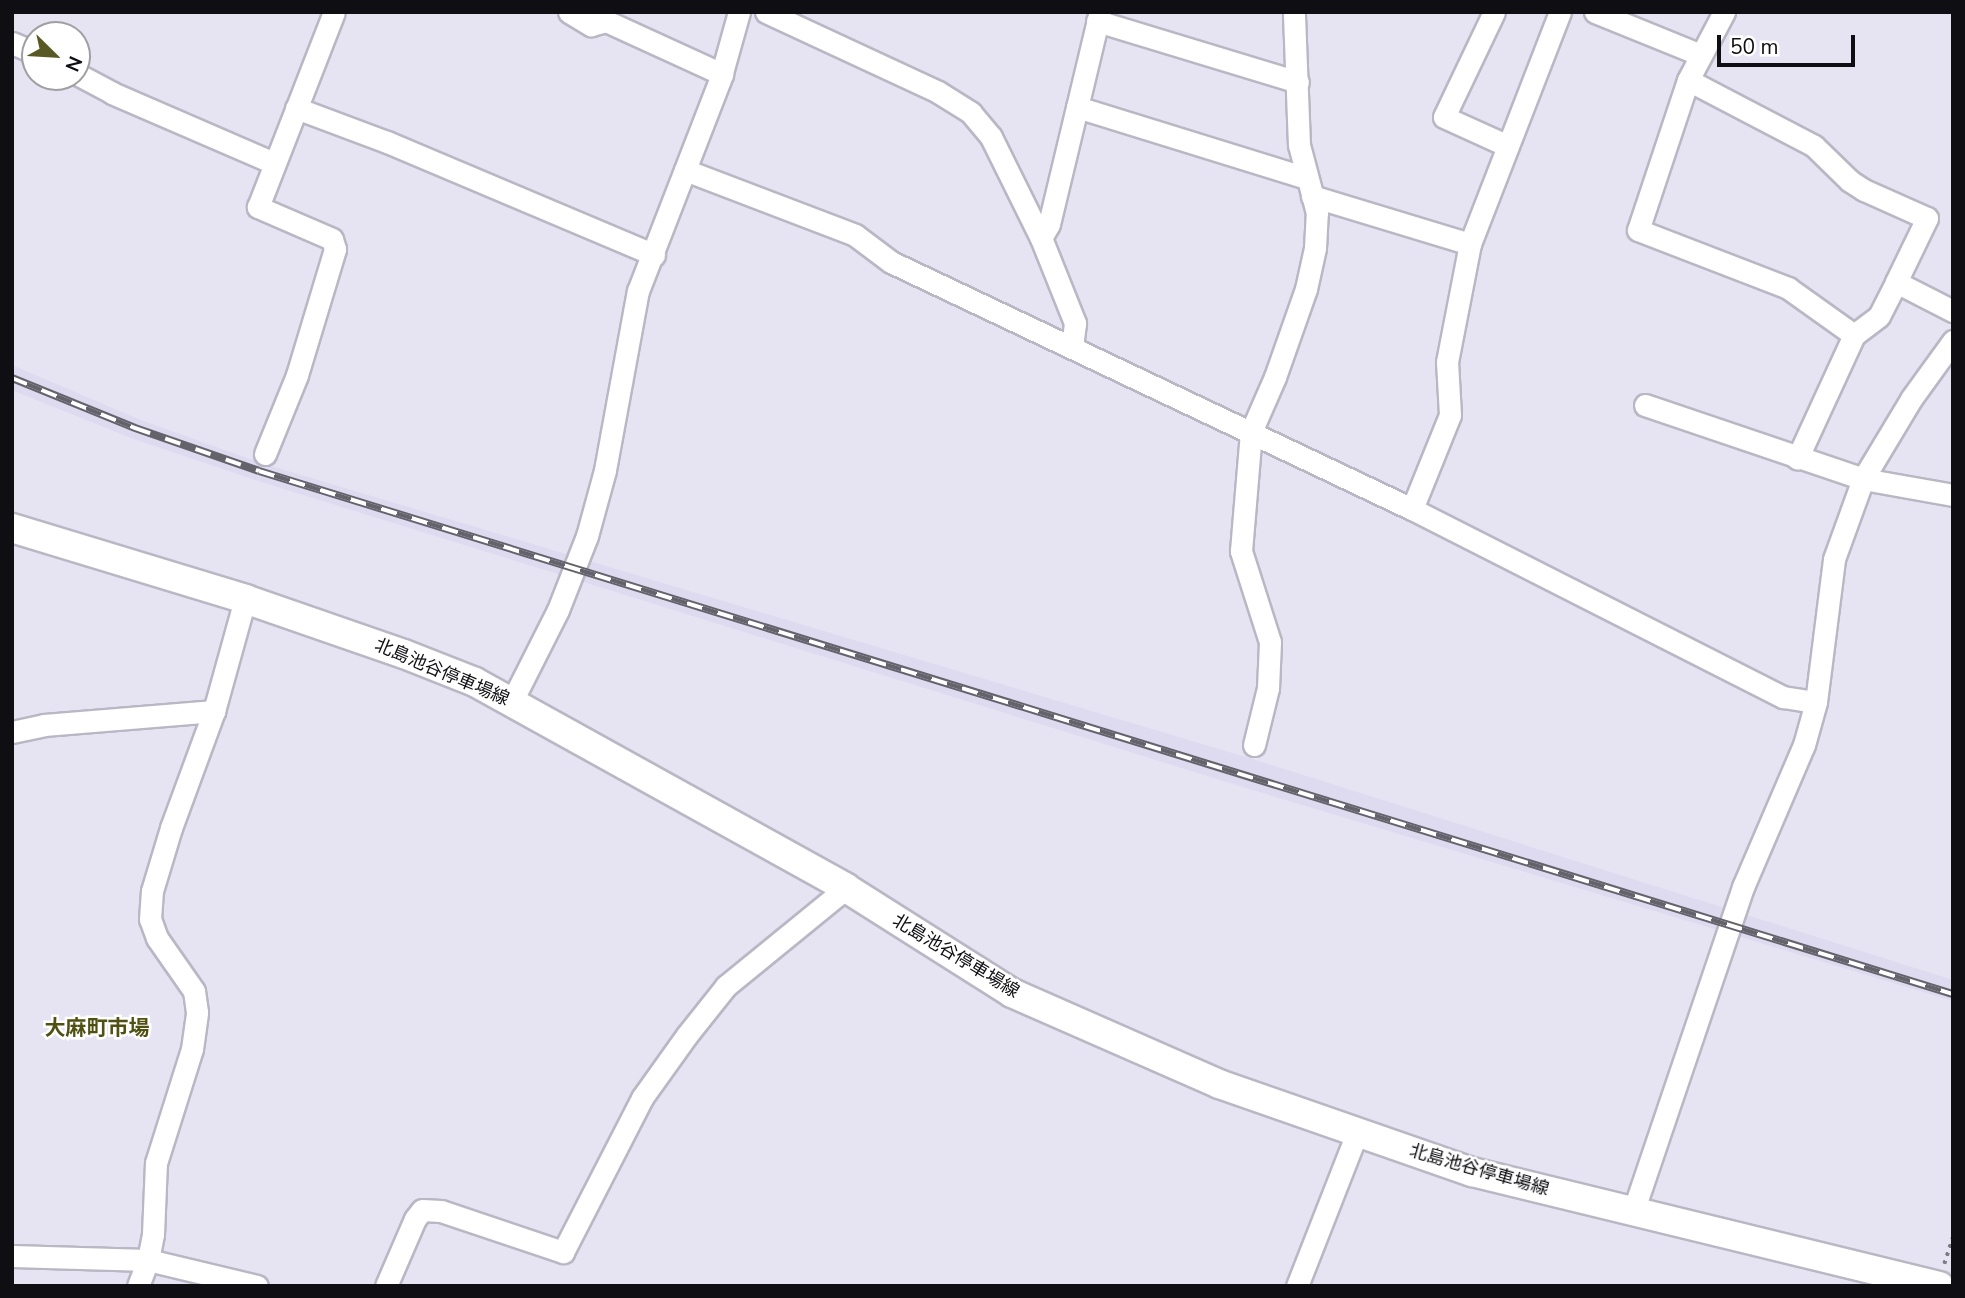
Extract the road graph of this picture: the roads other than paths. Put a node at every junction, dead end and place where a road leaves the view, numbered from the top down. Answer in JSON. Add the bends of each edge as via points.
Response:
{"nodes":[{"id":1,"x":569,"y":12,"type":"edge"},
{"id":2,"x":766,"y":12,"type":"edge"},
{"id":3,"x":1294,"y":12,"type":"edge"},
{"id":4,"x":1494,"y":12,"type":"edge"},
{"id":5,"x":1560,"y":12,"type":"edge"},
{"id":6,"x":1595,"y":12,"type":"edge"},
{"id":7,"x":1724,"y":12,"type":"edge"},
{"id":8,"x":332,"y":13,"type":"edge"},
{"id":9,"x":736,"y":14,"type":"edge"},
{"id":10,"x":1098,"y":17,"type":"edge"},
{"id":11,"x":1701,"y":55,"type":"junction"},
{"id":12,"x":722,"y":74,"type":"junction"},
{"id":13,"x":1688,"y":80,"type":"junction"},
{"id":14,"x":91,"y":82,"type":"edge"},
{"id":15,"x":1298,"y":82,"type":"junction"},
{"id":16,"x":1077,"y":107,"type":"junction"},
{"id":17,"x":296,"y":108,"type":"junction"},
{"id":18,"x":1508,"y":146,"type":"junction"},
{"id":19,"x":274,"y":163,"type":"junction"},
{"id":20,"x":685,"y":170,"type":"junction"},
{"id":21,"x":1309,"y":187,"type":"junction"},
{"id":22,"x":1041,"y":238,"type":"junction"},
{"id":23,"x":1470,"y":244,"type":"junction"},
{"id":24,"x":654,"y":255,"type":"junction"},
{"id":25,"x":1896,"y":282,"type":"junction"},
{"id":26,"x":1953,"y":311,"type":"edge"},
{"id":27,"x":1854,"y":335,"type":"junction"},
{"id":28,"x":1953,"y":341,"type":"edge"},
{"id":29,"x":1072,"y":348,"type":"junction"},
{"id":30,"x":1645,"y":405,"type":"dead end"},
{"id":31,"x":1251,"y":432,"type":"junction"},
{"id":32,"x":265,"y":454,"type":"dead end"},
{"id":33,"x":1797,"y":459,"type":"junction"},
{"id":34,"x":1863,"y":479,"type":"junction"},
{"id":35,"x":1953,"y":495,"type":"edge"},
{"id":36,"x":1412,"y":509,"type":"junction"},
{"id":37,"x":12,"y":528,"type":"edge"},
{"id":38,"x":245,"y":599,"type":"junction"},
{"id":39,"x":512,"y":701,"type":"junction"},
{"id":40,"x":1816,"y":702,"type":"junction"},
{"id":41,"x":214,"y":711,"type":"junction"},
{"id":42,"x":12,"y":732,"type":"edge"},
{"id":43,"x":1254,"y":745,"type":"dead end"},
{"id":44,"x":846,"y":888,"type":"junction"},
{"id":45,"x":1357,"y":1133,"type":"junction"},
{"id":46,"x":1633,"y":1212,"type":"junction"},
{"id":47,"x":12,"y":1256,"type":"edge"},
{"id":48,"x":148,"y":1260,"type":"junction"},
{"id":49,"x":138,"y":1286,"type":"edge"},
{"id":50,"x":257,"y":1286,"type":"edge"},
{"id":51,"x":386,"y":1286,"type":"edge"},
{"id":52,"x":1297,"y":1286,"type":"edge"},
{"id":53,"x":1938,"y":1286,"type":"edge"}],
"edges":[{"from":1,"to":12,"type":"street","via":[[591,25],[606,21]]},
{"from":2,"to":22,"type":"street","via":[[938,92],[971,113],[991,137]]},
{"from":3,"to":15,"type":"street"},
{"from":4,"to":18,"type":"street","via":[[1444,117]]},
{"from":5,"to":18,"type":"street"},
{"from":6,"to":11,"type":"street"},
{"from":7,"to":11,"type":"street"},
{"from":8,"to":17,"type":"street"},
{"from":9,"to":12,"type":"street"},
{"from":10,"to":15,"type":"street"},
{"from":10,"to":16,"type":"street"},
{"from":11,"to":13,"type":"street"},
{"from":12,"to":20,"type":"street"},
{"from":13,"to":25,"type":"street","via":[[1814,146],[1864,190],[1927,218]]},
{"from":13,"to":27,"type":"street","via":[[1638,229],[1788,288]]},
{"from":14,"to":19,"type":"street"},
{"from":15,"to":21,"type":"street","via":[[1299,145]]},
{"from":16,"to":21,"type":"street"},
{"from":16,"to":22,"type":"street","via":[[1049,224]]},
{"from":17,"to":19,"type":"street"},
{"from":17,"to":24,"type":"street"},
{"from":18,"to":23,"type":"street"},
{"from":19,"to":32,"type":"street","via":[[258,207],[332,239],[335,249],[297,375]]},
{"from":20,"to":24,"type":"street"},
{"from":20,"to":29,"type":"street","via":[[855,235],[891,261]]},
{"from":21,"to":23,"type":"street"},
{"from":21,"to":31,"type":"street","via":[[1317,213],[1306,289]]},
{"from":22,"to":29,"type":"street","via":[[1075,323]]},
{"from":23,"to":36,"type":"street","via":[[1447,362],[1450,415]]},
{"from":24,"to":39,"type":"street","via":[[638,291],[605,470],[587,536],[558,610]]},
{"from":25,"to":26,"type":"street"},
{"from":25,"to":27,"type":"street","via":[[1878,316]]},
{"from":27,"to":33,"type":"street"},
{"from":28,"to":34,"type":"street"},
{"from":29,"to":31,"type":"street"},
{"from":30,"to":33,"type":"street"},
{"from":31,"to":36,"type":"street"},
{"from":31,"to":43,"type":"street","via":[[1241,551],[1270,642],[1268,688]]},
{"from":33,"to":34,"type":"street"},
{"from":34,"to":35,"type":"street"},
{"from":34,"to":40,"type":"street","via":[[1834,559]]},
{"from":36,"to":40,"type":"street","via":[[1783,697]]},
{"from":37,"to":38,"type":"main road","name":"北島池谷停車場線"},
{"from":38,"to":39,"type":"main road","name":"北島池谷停車場線","via":[[404,654]]},
{"from":38,"to":41,"type":"street"},
{"from":39,"to":44,"type":"main road","name":"北島池谷停車場線"},
{"from":40,"to":46,"type":"street","via":[[1804,745],[1743,887]]},
{"from":41,"to":42,"type":"street","via":[[44,725]]},
{"from":41,"to":48,"type":"street","via":[[152,891],[150,919],[157,938],[194,991],[197,1012],[192,1049],[156,1163]]},
{"from":44,"to":45,"type":"main road","name":"北島池谷停車場線","via":[[1012,993],[1219,1084]]},
{"from":44,"to":51,"type":"street","via":[[726,986],[687,1035],[642,1098],[563,1252],[441,1211],[422,1210]]},
{"from":45,"to":46,"type":"main road","name":"北島池谷停車場線","via":[[1472,1172]]},
{"from":45,"to":52,"type":"street"},
{"from":46,"to":53,"type":"main road","name":"北島池谷停車場線"},
{"from":47,"to":48,"type":"street"},
{"from":48,"to":49,"type":"street"},
{"from":48,"to":50,"type":"street"}]}
